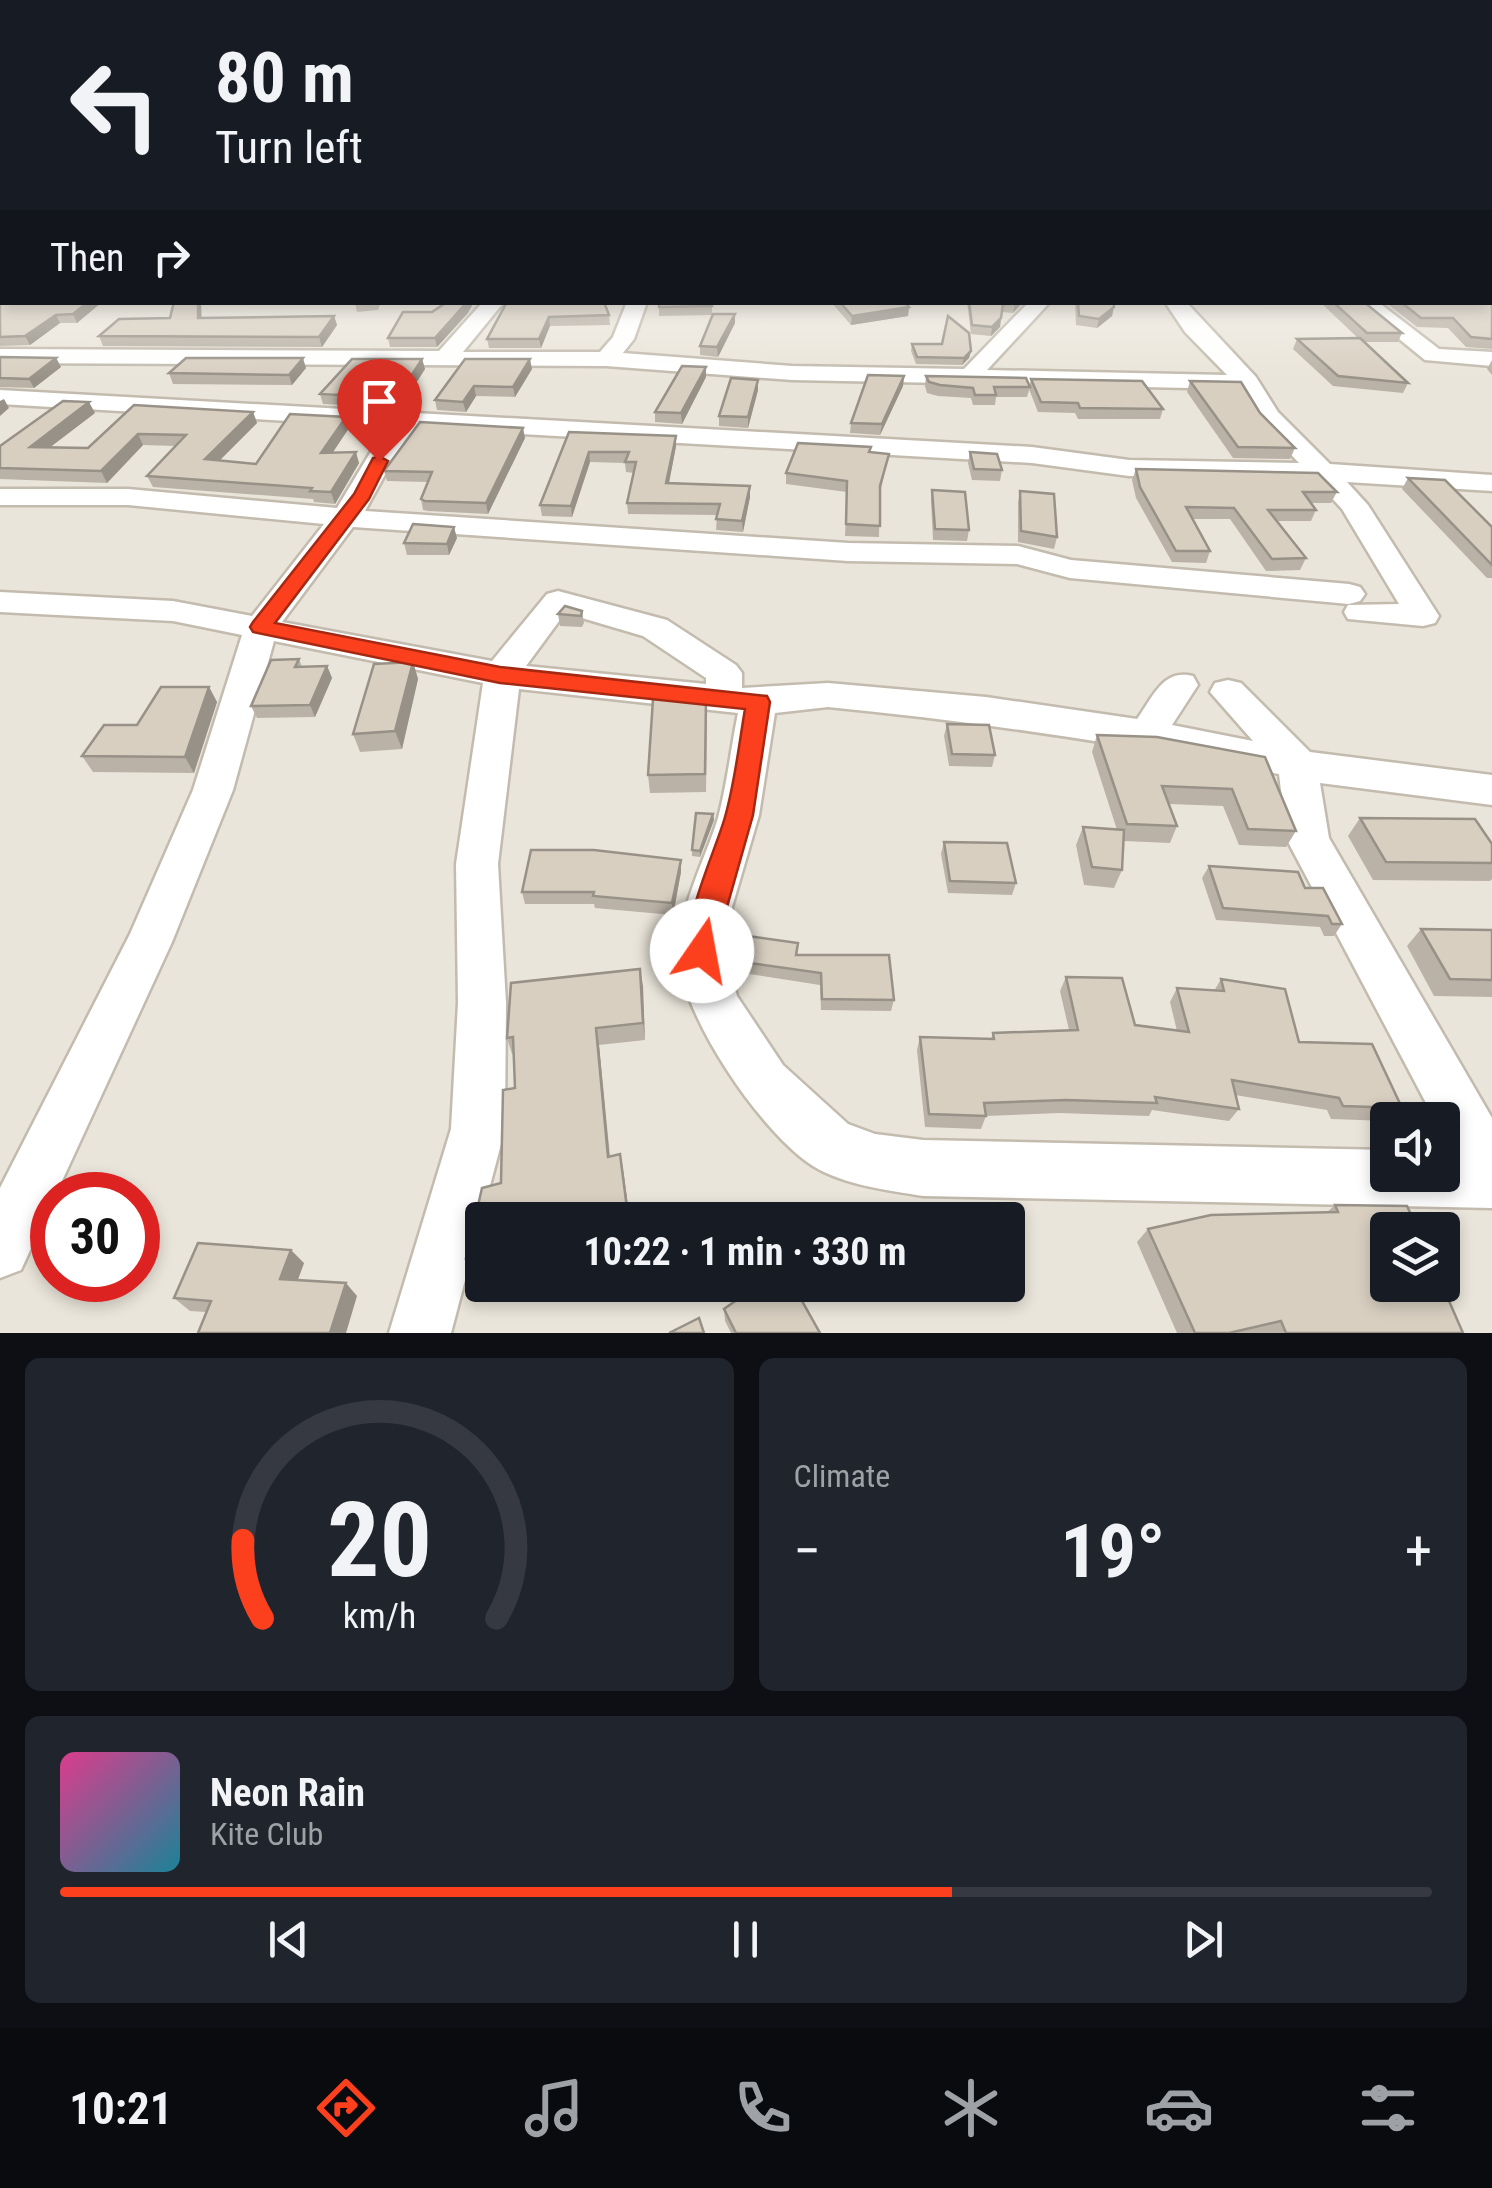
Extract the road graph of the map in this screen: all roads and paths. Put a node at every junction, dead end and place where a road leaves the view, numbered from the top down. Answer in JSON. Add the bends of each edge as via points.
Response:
{"nodes":[{"id":1,"x":491,"y":305,"type":"edge"},
{"id":2,"x":636,"y":305,"type":"edge"},
{"id":3,"x":1037,"y":305,"type":"edge"},
{"id":4,"x":1177,"y":305,"type":"edge"},
{"id":5,"x":1368,"y":305,"type":"edge"},
{"id":6,"x":0,"y":356,"type":"edge"},
{"id":7,"x":445,"y":359,"type":"junction"},
{"id":8,"x":606,"y":359,"type":"junction"},
{"id":9,"x":1492,"y":359,"type":"edge"},
{"id":10,"x":973,"y":375,"type":"junction"},
{"id":11,"x":1248,"y":382,"type":"junction"},
{"id":12,"x":0,"y":396,"type":"edge"},
{"id":13,"x":412,"y":420,"type":"junction"},
{"id":14,"x":1326,"y":472,"type":"junction"},
{"id":15,"x":1492,"y":483,"type":"edge"},
{"id":16,"x":0,"y":497,"type":"edge"},
{"id":17,"x":346,"y":516,"type":"junction"},
{"id":18,"x":0,"y":602,"type":"edge"},
{"id":19,"x":261,"y":627,"type":"junction"},
{"id":20,"x":500,"y":675,"type":"junction"},
{"id":21,"x":1180,"y":685,"type":"dead end"},
{"id":22,"x":1228,"y":692,"type":"dead end"},
{"id":23,"x":741,"y":700,"type":"junction"},
{"id":24,"x":1147,"y":734,"type":"junction"},
{"id":25,"x":1297,"y":763,"type":"junction"},
{"id":26,"x":1492,"y":790,"type":"edge"},
{"id":27,"x":1492,"y":1171,"type":"edge"},
{"id":28,"x":1492,"y":1180,"type":"edge"},
{"id":29,"x":0,"y":1248,"type":"edge"},
{"id":30,"x":420,"y":1333,"type":"edge"}],
"edges":[{"from":1,"to":7,"type":"street"},
{"from":2,"to":8,"type":"street","via":[[623,339]]},
{"from":3,"to":10,"type":"street"},
{"from":4,"to":11,"type":"street"},
{"from":5,"to":9,"type":"street","via":[[1433,355]]},
{"from":6,"to":7,"type":"street"},
{"from":7,"to":8,"type":"street"},
{"from":8,"to":10,"type":"street","via":[[792,373]]},
{"from":10,"to":11,"type":"street"},
{"from":11,"to":14,"type":"street","via":[[1268,416]]},
{"from":12,"to":13,"type":"street"},
{"from":13,"to":14,"type":"street","via":[[1032,455],[1128,468]]},
{"from":13,"to":17,"type":"street","via":[[386,448]]},
{"from":14,"to":15,"type":"street"},
{"from":14,"to":17,"type":"street","via":[[1423,616],[1145,572],[1070,569],[1018,555],[848,552]]},
{"from":16,"to":17,"type":"street","via":[[128,497]]},
{"from":17,"to":19,"type":"street"},
{"from":18,"to":19,"type":"street","via":[[173,611]]},
{"from":19,"to":20,"type":"street"},
{"from":19,"to":29,"type":"street","via":[[213,790],[185,858]]},
{"from":20,"to":23,"type":"street"},
{"from":20,"to":23,"type":"street","via":[[558,602],[655,628],[724,674]]},
{"from":20,"to":30,"type":"street","via":[[477,864],[478,1128]]},
{"from":21,"to":24,"type":"street"},
{"from":22,"to":25,"type":"street"},
{"from":23,"to":24,"type":"street","via":[[828,695]]},
{"from":23,"to":28,"type":"street","via":[[739,815],[702,951],[715,1004],[765,1082],[831,1146],[923,1168]]},
{"from":24,"to":25,"type":"street"},
{"from":25,"to":26,"type":"street"},
{"from":25,"to":27,"type":"street","via":[[1308,840]]}]}
